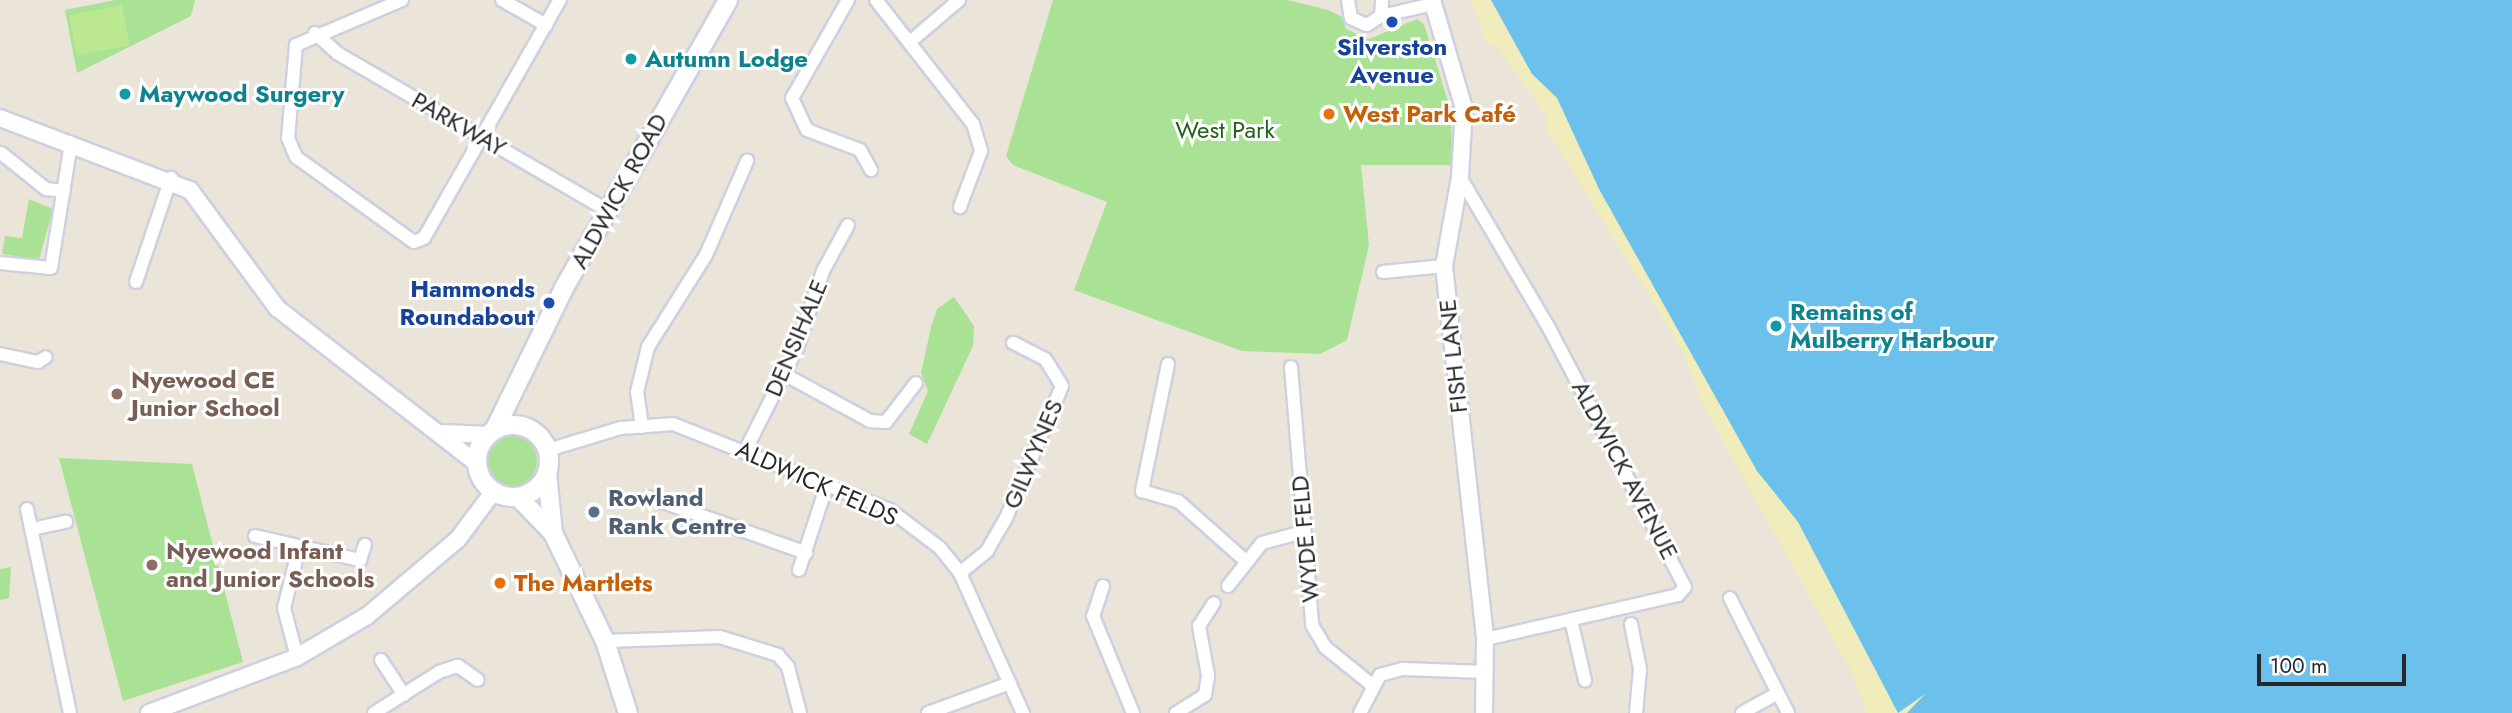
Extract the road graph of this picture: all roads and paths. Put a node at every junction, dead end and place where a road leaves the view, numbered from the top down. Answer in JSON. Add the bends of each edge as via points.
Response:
{"nodes":[{"id":1,"x":400,"y":0,"type":"edge"},
{"id":2,"x":502,"y":0,"type":"edge"},
{"id":3,"x":560,"y":0,"type":"edge"},
{"id":4,"x":729,"y":0,"type":"edge"},
{"id":5,"x":848,"y":0,"type":"edge"},
{"id":6,"x":876,"y":0,"type":"edge"},
{"id":7,"x":960,"y":0,"type":"edge"},
{"id":8,"x":1336,"y":0,"type":"edge"},
{"id":9,"x":1348,"y":0,"type":"edge"},
{"id":10,"x":1382,"y":0,"type":"edge"},
{"id":11,"x":1432,"y":2,"type":"edge"},
{"id":12,"x":1381,"y":16,"type":"junction"},
{"id":13,"x":546,"y":24,"type":"junction"},
{"id":14,"x":315,"y":33,"type":"junction"},
{"id":15,"x":911,"y":41,"type":"junction"},
{"id":16,"x":0,"y":118,"type":"edge"},
{"id":17,"x":481,"y":137,"type":"junction"},
{"id":18,"x":71,"y":144,"type":"junction"},
{"id":19,"x":1,"y":153,"type":"edge"},
{"id":20,"x":747,"y":161,"type":"dead end"},
{"id":21,"x":871,"y":170,"type":"dead end"},
{"id":22,"x":1460,"y":177,"type":"junction"},
{"id":23,"x":171,"y":178,"type":"junction"},
{"id":24,"x":64,"y":191,"type":"junction"},
{"id":25,"x":960,"y":207,"type":"dead end"},
{"id":26,"x":607,"y":210,"type":"junction"},
{"id":27,"x":848,"y":225,"type":"dead end"},
{"id":28,"x":0,"y":263,"type":"edge"},
{"id":29,"x":1444,"y":266,"type":"junction"},
{"id":30,"x":1383,"y":272,"type":"dead end"},
{"id":31,"x":136,"y":282,"type":"dead end"},
{"id":32,"x":1013,"y":342,"type":"dead end"},
{"id":33,"x":0,"y":355,"type":"edge"},
{"id":34,"x":46,"y":357,"type":"dead end"},
{"id":35,"x":1168,"y":363,"type":"dead end"},
{"id":36,"x":1291,"y":367,"type":"dead end"},
{"id":37,"x":784,"y":374,"type":"junction"},
{"id":38,"x":916,"y":383,"type":"dead end"},
{"id":39,"x":519,"y":387,"type":"junction"},
{"id":40,"x":642,"y":427,"type":"junction"},
{"id":41,"x":531,"y":430,"type":"junction"},
{"id":42,"x":442,"y":432,"type":"junction"},
{"id":43,"x":491,"y":432,"type":"junction"},
{"id":44,"x":548,"y":450,"type":"junction"},
{"id":45,"x":745,"y":451,"type":"junction"},
{"id":46,"x":477,"y":463,"type":"junction"},
{"id":47,"x":547,"y":473,"type":"junction"},
{"id":48,"x":827,"y":485,"type":"junction"},
{"id":49,"x":1129,"y":485,"type":"dead end"},
{"id":50,"x":1142,"y":491,"type":"junction"},
{"id":51,"x":493,"y":492,"type":"junction"},
{"id":52,"x":518,"y":497,"type":"junction"},
{"id":53,"x":649,"y":497,"type":"dead end"},
{"id":54,"x":27,"y":509,"type":"dead end"},
{"id":55,"x":66,"y":522,"type":"dead end"},
{"id":56,"x":32,"y":529,"type":"junction"},
{"id":57,"x":1303,"y":532,"type":"junction"},
{"id":58,"x":553,"y":533,"type":"junction"},
{"id":59,"x":255,"y":536,"type":"dead end"},
{"id":60,"x":365,"y":545,"type":"dead end"},
{"id":61,"x":299,"y":548,"type":"junction"},
{"id":62,"x":806,"y":553,"type":"junction"},
{"id":63,"x":1247,"y":562,"type":"junction"},
{"id":64,"x":799,"y":570,"type":"dead end"},
{"id":65,"x":960,"y":573,"type":"junction"},
{"id":66,"x":1103,"y":586,"type":"dead end"},
{"id":67,"x":1228,"y":586,"type":"dead end"},
{"id":68,"x":1730,"y":598,"type":"dead end"},
{"id":69,"x":1214,"y":603,"type":"dead end"},
{"id":70,"x":1571,"y":620,"type":"junction"},
{"id":71,"x":1631,"y":624,"type":"dead end"},
{"id":72,"x":1491,"y":638,"type":"dead end"},
{"id":73,"x":605,"y":641,"type":"junction"},
{"id":74,"x":297,"y":657,"type":"junction"},
{"id":75,"x":380,"y":660,"type":"dead end"},
{"id":76,"x":1486,"y":672,"type":"junction"},
{"id":77,"x":478,"y":680,"type":"dead end"},
{"id":78,"x":1586,"y":680,"type":"dead end"},
{"id":79,"x":1010,"y":682,"type":"junction"},
{"id":80,"x":1372,"y":685,"type":"junction"},
{"id":81,"x":1777,"y":693,"type":"junction"},
{"id":82,"x":404,"y":695,"type":"junction"},
{"id":83,"x":155,"y":712,"type":"edge"},
{"id":84,"x":70,"y":713,"type":"edge"},
{"id":85,"x":374,"y":713,"type":"edge"},
{"id":86,"x":628,"y":713,"type":"edge"},
{"id":87,"x":800,"y":713,"type":"edge"},
{"id":88,"x":928,"y":713,"type":"edge"},
{"id":89,"x":1023,"y":713,"type":"edge"},
{"id":90,"x":1133,"y":713,"type":"edge"},
{"id":91,"x":1176,"y":713,"type":"edge"},
{"id":92,"x":1360,"y":713,"type":"edge"},
{"id":93,"x":1483,"y":713,"type":"edge"},
{"id":94,"x":1636,"y":713,"type":"edge"},
{"id":95,"x":1742,"y":713,"type":"edge"},
{"id":96,"x":1788,"y":713,"type":"edge"}],
"edges":[{"from":1,"to":14,"type":"street"},
{"from":2,"to":13,"type":"street"},
{"from":3,"to":13,"type":"street"},
{"from":4,"to":26,"type":"main road","name":"ALDWICK ROAD"},
{"from":5,"to":21,"type":"street","via":[[792,98],[807,131],[860,150]]},
{"from":6,"to":15,"type":"street"},
{"from":7,"to":15,"type":"street"},
{"from":8,"to":9,"type":"street"},
{"from":9,"to":12,"type":"street","via":[[1355,22],[1367,25]]},
{"from":10,"to":12,"type":"street"},
{"from":11,"to":12,"type":"street"},
{"from":11,"to":22,"type":"street","name":"FISH LANE","via":[[1464,109]]},
{"from":13,"to":17,"type":"street"},
{"from":14,"to":17,"type":"street","name":"PARKWAY","via":[[337,53]]},
{"from":14,"to":17,"type":"street","via":[[296,45],[293,56],[291,149],[414,242],[424,238]]},
{"from":15,"to":25,"type":"street","via":[[976,133],[981,150]]},
{"from":16,"to":18,"type":"street"},
{"from":17,"to":26,"type":"street","name":"PARKWAY"},
{"from":18,"to":23,"type":"street"},
{"from":18,"to":24,"type":"street"},
{"from":19,"to":24,"type":"street","via":[[46,189]]},
{"from":20,"to":40,"type":"street","via":[[706,255],[648,347],[637,392]]},
{"from":22,"to":29,"type":"street","name":"FISH LANE"},
{"from":22,"to":70,"type":"street","name":"ALDWICK AVENUE","via":[[1683,579],[1678,595]]},
{"from":23,"to":31,"type":"street"},
{"from":23,"to":42,"type":"street","via":[[204,202],[277,308]]},
{"from":24,"to":28,"type":"street","via":[[51,268]]},
{"from":26,"to":39,"type":"main road","name":"ALDWICK ROAD"},
{"from":27,"to":37,"type":"street","name":"DENSIHALE"},
{"from":29,"to":30,"type":"street"},
{"from":29,"to":76,"type":"street","name":"FISH LANE"},
{"from":32,"to":65,"type":"street","name":"GILWYNES","via":[[1045,359],[1062,386],[1006,517],[987,551]]},
{"from":33,"to":34,"type":"street","via":[[29,361]]},
{"from":35,"to":50,"type":"street"},
{"from":36,"to":57,"type":"street","name":"WYDE FELD"},
{"from":37,"to":38,"type":"street","via":[[870,421],[886,422]]},
{"from":37,"to":45,"type":"street","name":"DENSIHALE"},
{"from":39,"to":41,"type":"main road"},
{"from":39,"to":43,"type":"main road","name":"ALDWICK ROAD"},
{"from":40,"to":44,"type":"street","name":"ALDWICK FELDS"},
{"from":40,"to":45,"type":"street","name":"ALDWICK FELDS","via":[[673,424]]},
{"from":41,"to":43,"type":"main road"},
{"from":41,"to":44,"type":"main road"},
{"from":42,"to":43,"type":"street"},
{"from":42,"to":46,"type":"street"},
{"from":43,"to":46,"type":"main road"},
{"from":44,"to":47,"type":"main road"},
{"from":45,"to":48,"type":"street","name":"ALDWICK FELDS"},
{"from":46,"to":51,"type":"main road"},
{"from":47,"to":52,"type":"main road","via":[[533,491]]},
{"from":47,"to":58,"type":"main road"},
{"from":48,"to":62,"type":"street"},
{"from":48,"to":65,"type":"street","name":"ALDWICK FELDS","via":[[890,510],[940,548]]},
{"from":49,"to":50,"type":"street"},
{"from":50,"to":63,"type":"street","via":[[1178,501]]},
{"from":51,"to":52,"type":"main road"},
{"from":51,"to":74,"type":"street","via":[[458,539],[367,616]]},
{"from":52,"to":58,"type":"main road"},
{"from":53,"to":62,"type":"street"},
{"from":54,"to":56,"type":"street"},
{"from":55,"to":56,"type":"street"},
{"from":56,"to":84,"type":"street"},
{"from":57,"to":63,"type":"street","via":[[1262,543]]},
{"from":57,"to":80,"type":"street","name":"WYDE FELD","via":[[1312,625],[1325,647]]},
{"from":58,"to":73,"type":"main road"},
{"from":59,"to":61,"type":"street"},
{"from":60,"to":61,"type":"street","via":[[360,560]]},
{"from":61,"to":74,"type":"street","via":[[284,608]]},
{"from":62,"to":64,"type":"street"},
{"from":63,"to":67,"type":"street"},
{"from":65,"to":79,"type":"street","name":"ALDWICK FELDS"},
{"from":66,"to":90,"type":"street","via":[[1093,616]]},
{"from":68,"to":81,"type":"street"},
{"from":69,"to":91,"type":"street","via":[[1199,626],[1209,675],[1205,695]]},
{"from":70,"to":72,"type":"street","name":"ALDWICK AVENUE"},
{"from":70,"to":78,"type":"street"},
{"from":71,"to":94,"type":"street","via":[[1640,669]]},
{"from":73,"to":86,"type":"main road"},
{"from":73,"to":87,"type":"street","via":[[720,637],[778,655],[788,667]]},
{"from":74,"to":83,"type":"street"},
{"from":75,"to":82,"type":"street"},
{"from":76,"to":80,"type":"street","via":[[1403,669],[1380,675]]},
{"from":76,"to":93,"type":"street","name":"FISH LANE"},
{"from":77,"to":82,"type":"street","via":[[458,666]]},
{"from":79,"to":88,"type":"street"},
{"from":79,"to":89,"type":"street","name":"ALDWICK FELDS"},
{"from":80,"to":92,"type":"street"},
{"from":81,"to":95,"type":"street"},
{"from":81,"to":96,"type":"street"},
{"from":82,"to":85,"type":"street"}]}
